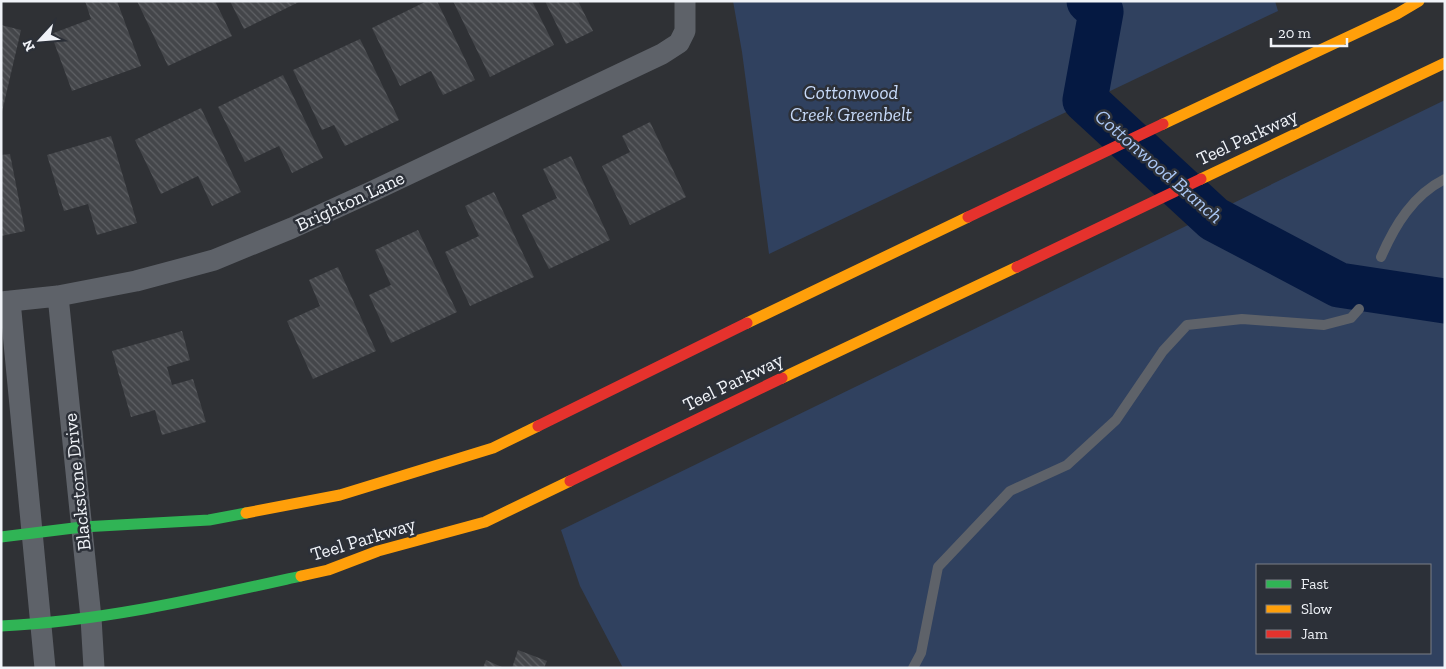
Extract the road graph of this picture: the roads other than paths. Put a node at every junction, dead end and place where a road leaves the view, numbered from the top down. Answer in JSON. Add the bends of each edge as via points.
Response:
{"nodes":[{"id":1,"x":685,"y":1,"type":"edge"},
{"id":2,"x":1419,"y":1,"type":"edge"},
{"id":3,"x":1445,"y":63,"type":"edge"},
{"id":4,"x":1445,"y":179,"type":"edge"},
{"id":5,"x":1381,"y":257,"type":"dead end"},
{"id":6,"x":58,"y":296,"type":"junction"},
{"id":7,"x":5,"y":302,"type":"edge"},
{"id":8,"x":1359,"y":309,"type":"dead end"},
{"id":9,"x":82,"y":527,"type":"junction"},
{"id":10,"x":32,"y":534,"type":"junction"},
{"id":11,"x":1,"y":537,"type":"edge"},
{"id":12,"x":91,"y":618,"type":"junction"},
{"id":13,"x":41,"y":624,"type":"junction"},
{"id":14,"x":1,"y":626,"type":"edge"},
{"id":15,"x":45,"y":668,"type":"edge"},
{"id":16,"x":94,"y":668,"type":"edge"},
{"id":17,"x":913,"y":668,"type":"edge"}],
"edges":[{"from":1,"to":6,"type":"street","name":"Brighton Lane","via":[[685,31],[679,43],[646,63],[382,187],[214,260],[136,281]]},
{"from":2,"to":9,"type":"main road","via":[[493,448],[340,496],[209,520]]},
{"from":3,"to":12,"type":"main road","name":"Teel Parkway","via":[[485,522],[378,551],[328,570],[204,598]]},
{"from":4,"to":5,"type":"lane","via":[[1412,203],[1389,237]]},
{"from":6,"to":7,"type":"street","name":"Brighton Lane"},
{"from":6,"to":9,"type":"street","name":"Blackstone Drive"},
{"from":7,"to":10,"type":"street"},
{"from":8,"to":17,"type":"lane","via":[[1352,318],[1324,325],[1242,319],[1187,325],[1164,351],[1116,420],[1067,465],[1010,491],[938,567],[921,653]]},
{"from":9,"to":10,"type":"main road"},
{"from":9,"to":12,"type":"street","name":"Blackstone Drive"},
{"from":10,"to":11,"type":"main road"},
{"from":10,"to":13,"type":"street"},
{"from":12,"to":13,"type":"main road","name":"Teel Parkway"},
{"from":12,"to":16,"type":"street","name":"Blackstone Drive"},
{"from":13,"to":14,"type":"main road","name":"Teel Parkway"},
{"from":13,"to":15,"type":"street"}]}
